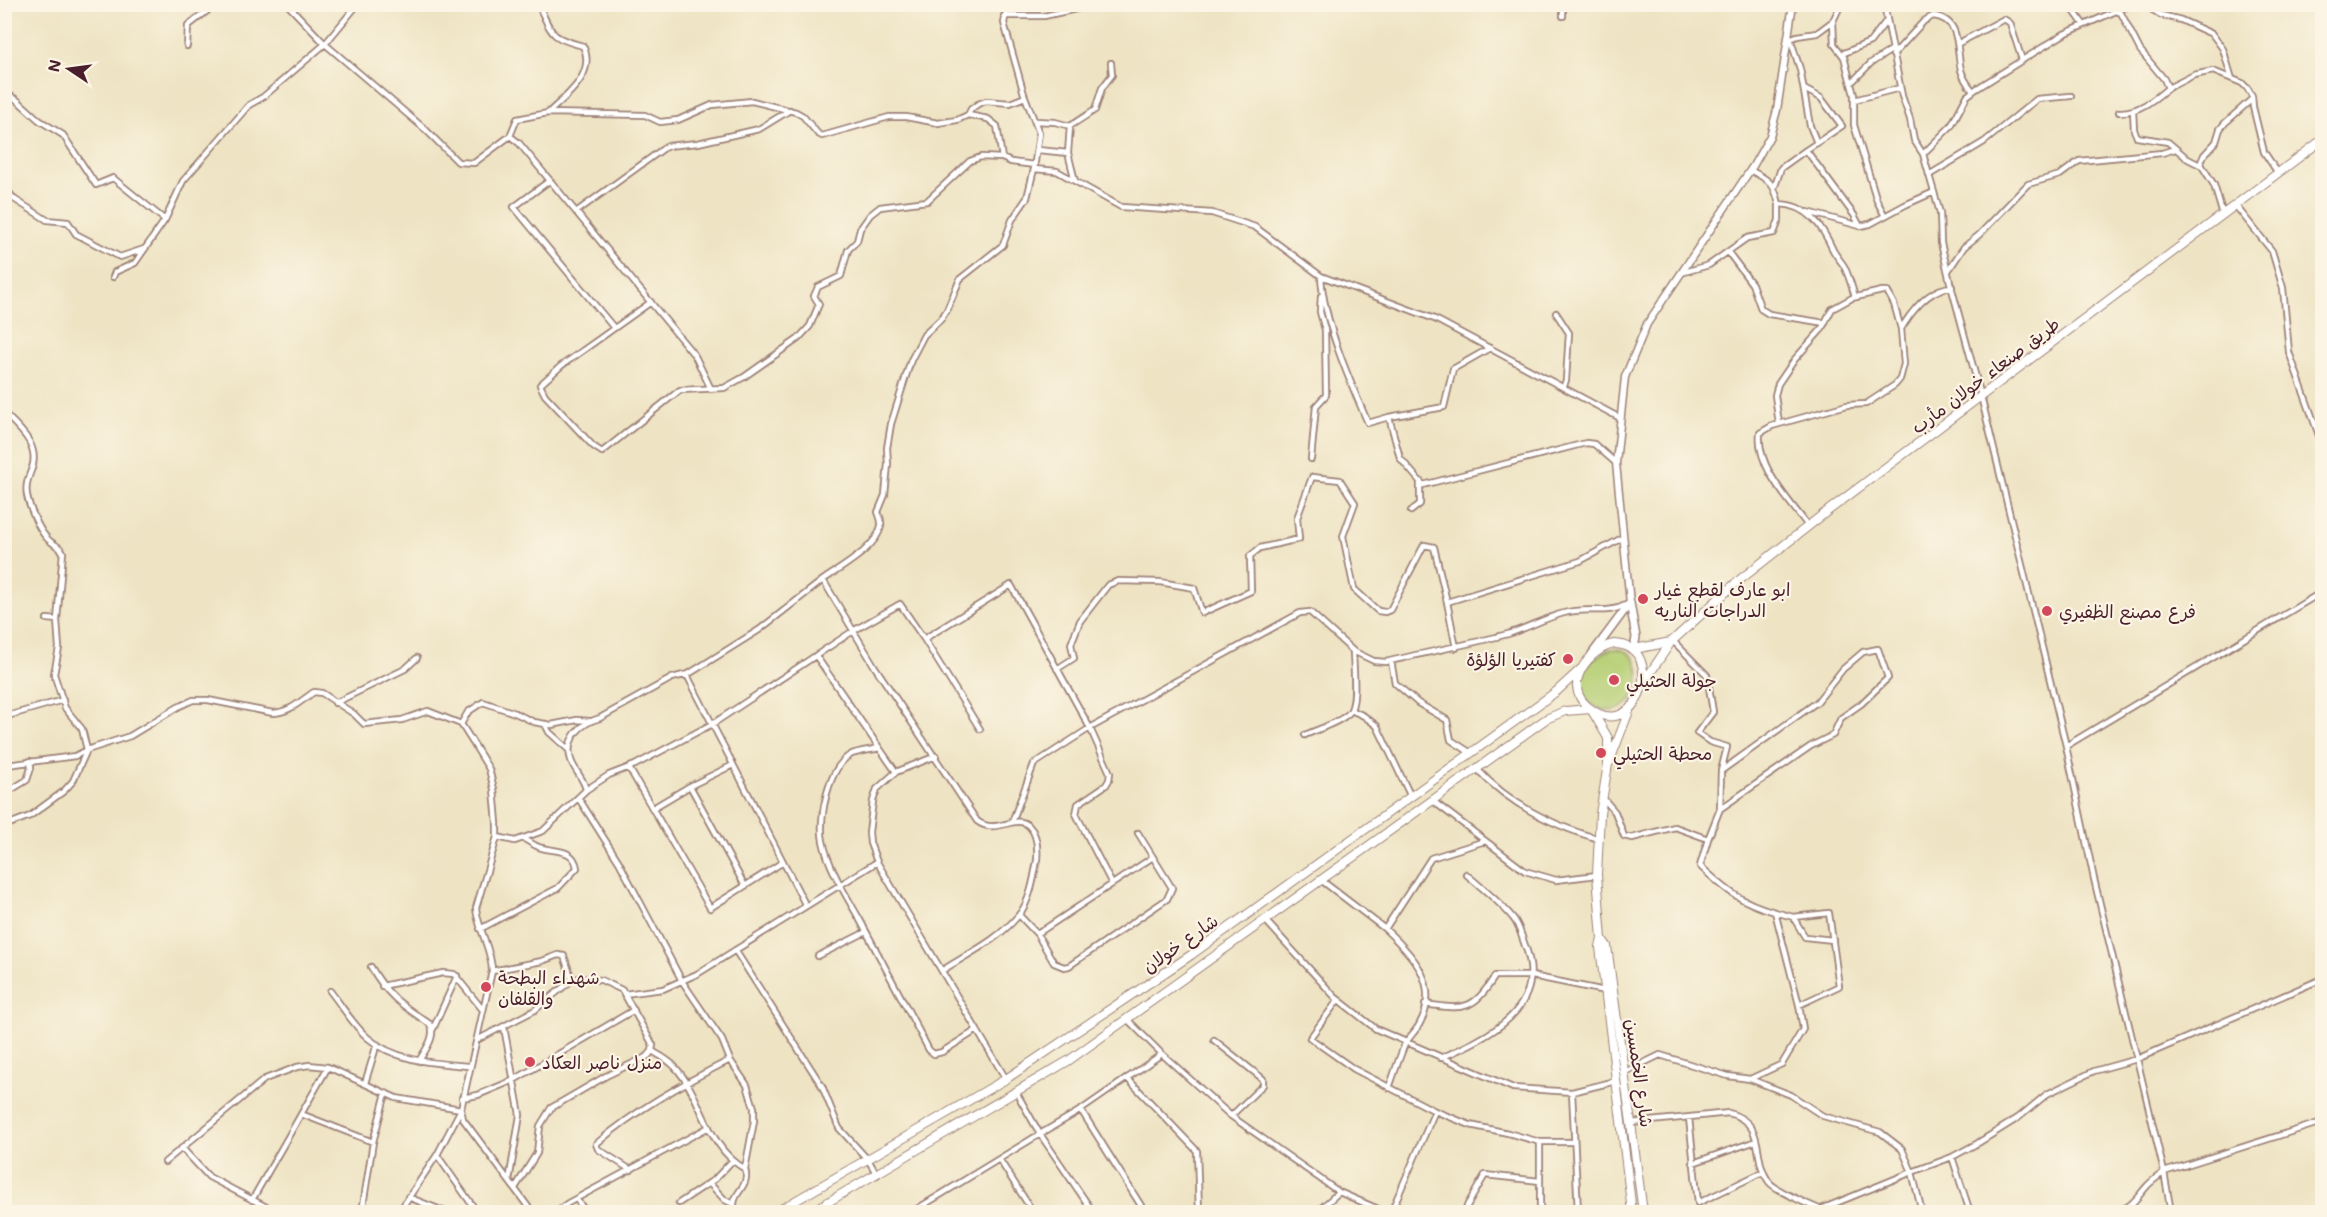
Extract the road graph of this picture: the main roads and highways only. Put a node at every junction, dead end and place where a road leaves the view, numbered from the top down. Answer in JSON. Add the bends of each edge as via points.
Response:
{"nodes":[{"id":1,"x":2322,"y":140,"type":"edge"},
{"id":2,"x":1672,"y":641,"type":"junction"},
{"id":3,"x":1634,"y":649,"type":"junction"},
{"id":4,"x":1592,"y":654,"type":"junction"},
{"id":5,"x":1581,"y":669,"type":"junction"},
{"id":6,"x":1642,"y":685,"type":"junction"},
{"id":7,"x":1592,"y":710,"type":"junction"},
{"id":8,"x":1629,"y":711,"type":"junction"},
{"id":9,"x":1608,"y":764,"type":"junction"},
{"id":10,"x":1602,"y":939,"type":"junction"},
{"id":11,"x":1191,"y":955,"type":"junction"},
{"id":12,"x":1196,"y":969,"type":"junction"},
{"id":13,"x":822,"y":1210,"type":"edge"},
{"id":14,"x":776,"y":1212,"type":"edge"},
{"id":15,"x":811,"y":1212,"type":"edge"},
{"id":16,"x":1632,"y":1212,"type":"edge"},
{"id":17,"x":1643,"y":1212,"type":"edge"}],
"edges":[{"from":1,"to":2,"type":"main road","name":"طريق صنعاء خولان مأرب","via":[[1808,526],[1737,582]]},
{"from":2,"to":3,"type":"main road"},
{"from":2,"to":6,"type":"main road","name":"طريق صنعاء خولان مأرب"},
{"from":3,"to":4,"type":"main road","via":[[1614,644]]},
{"from":3,"to":4,"type":"main road","via":[[1636,637],[1630,603]]},
{"from":3,"to":6,"type":"main road","via":[[1642,665]]},
{"from":4,"to":5,"type":"main road"},
{"from":5,"to":7,"type":"main road","via":[[1578,692]]},
{"from":5,"to":11,"type":"main road","name":"شارع خولان","via":[[1557,691]]},
{"from":6,"to":8,"type":"main road"},
{"from":7,"to":8,"type":"main road","via":[[1608,715]]},
{"from":7,"to":9,"type":"main road","name":"شارع الخمسين","via":[[1608,738]]},
{"from":7,"to":12,"type":"main road","name":"شارع خولان","via":[[1555,714]]},
{"from":8,"to":9,"type":"main road","name":"شارع الخمسين"},
{"from":9,"to":10,"type":"main road","name":"شارع الخمسين","via":[[1599,839]]},
{"from":10,"to":16,"type":"main road","name":"شارع الخمسين"},
{"from":10,"to":17,"type":"main road","name":"شارع الخمسين","via":[[1607,946]]},
{"from":11,"to":12,"type":"main road"},
{"from":11,"to":14,"type":"main road","name":"شارع خولان","via":[[1006,1079]]},
{"from":12,"to":13,"type":"main road","name":"شارع خولان","via":[[1068,1061]]},
{"from":13,"to":15,"type":"main road","name":"شارع خولان"}]}
